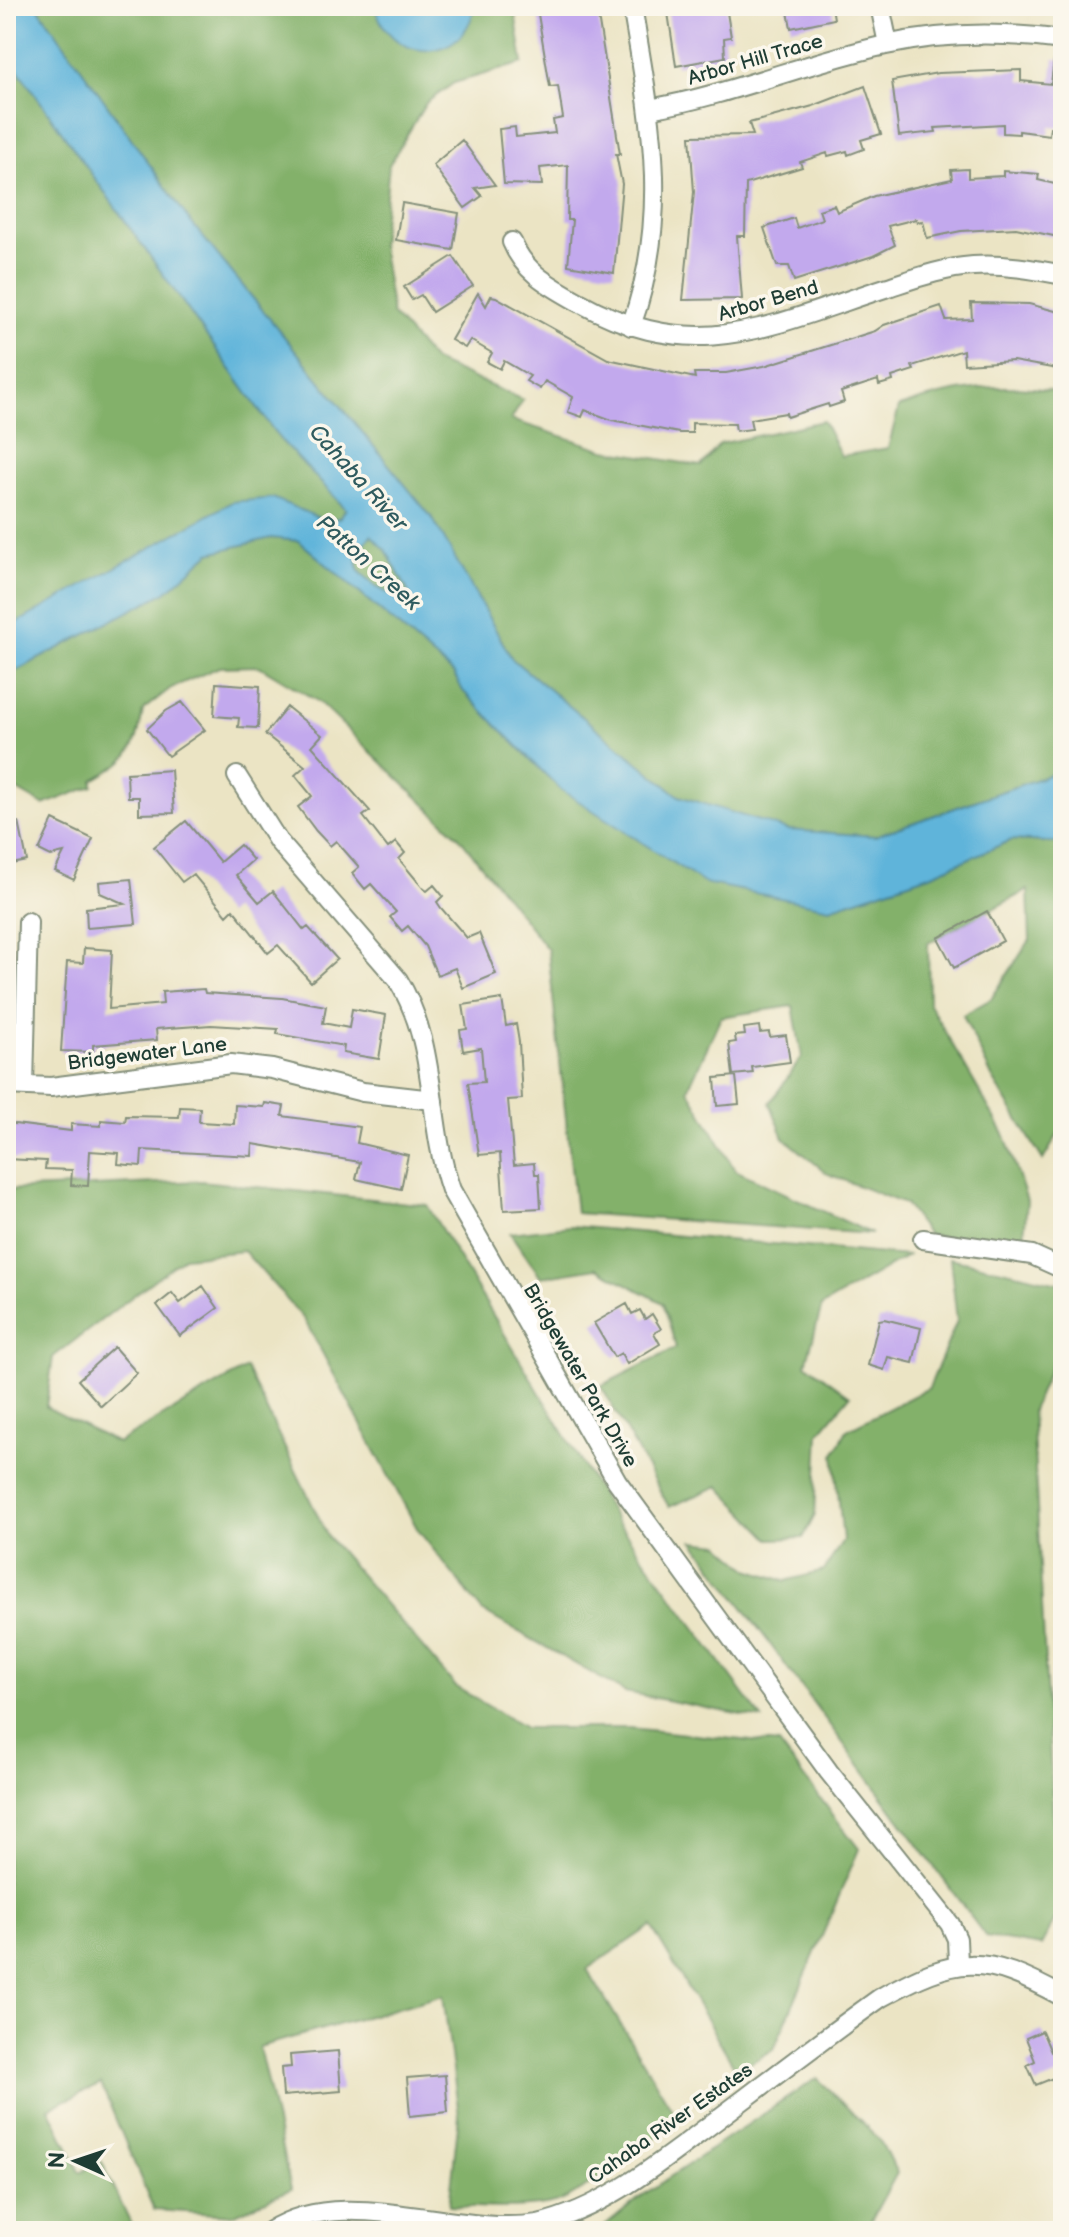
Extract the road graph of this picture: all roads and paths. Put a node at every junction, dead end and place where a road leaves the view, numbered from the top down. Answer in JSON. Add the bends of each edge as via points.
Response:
{"nodes":[{"id":1,"x":632,"y":6,"type":"edge"},
{"id":2,"x":880,"y":6,"type":"edge"},
{"id":3,"x":1063,"y":40,"type":"edge"},
{"id":4,"x":888,"y":44,"type":"junction"},
{"id":5,"x":649,"y":109,"type":"junction"},
{"id":6,"x":512,"y":242,"type":"dead end"},
{"id":7,"x":1063,"y":275,"type":"edge"},
{"id":8,"x":631,"y":326,"type":"junction"},
{"id":9,"x":237,"y":776,"type":"dead end"},
{"id":10,"x":28,"y":922,"type":"dead end"},
{"id":11,"x":15,"y":1086,"type":"edge"},
{"id":12,"x":433,"y":1100,"type":"junction"},
{"id":13,"x":923,"y":1239,"type":"dead end"},
{"id":14,"x":1063,"y":1269,"type":"edge"},
{"id":15,"x":958,"y":1963,"type":"junction"},
{"id":16,"x":1063,"y":1997,"type":"edge"},
{"id":17,"x":270,"y":2231,"type":"edge"}],
"edges":[{"from":1,"to":5,"type":"street"},
{"from":2,"to":4,"type":"street"},
{"from":3,"to":4,"type":"street","name":"Arbor Hill Trace","via":[[1006,34]]},
{"from":4,"to":5,"type":"street","name":"Arbor Hill Trace","via":[[742,88]]},
{"from":5,"to":8,"type":"street","via":[[655,226]]},
{"from":6,"to":8,"type":"street","name":"Arbor Bend","via":[[531,272]]},
{"from":7,"to":8,"type":"street","name":"Arbor Bend","via":[[1015,266],[946,270],[722,337],[678,337]]},
{"from":9,"to":12,"type":"street","name":"Bridgewater Park Drive","via":[[278,841],[398,980],[419,1017]]},
{"from":10,"to":11,"type":"street"},
{"from":11,"to":12,"type":"street","name":"Bridgewater Lane","via":[[95,1082],[231,1064],[363,1092]]},
{"from":12,"to":15,"type":"street","name":"Bridgewater Park Drive","via":[[444,1171],[460,1212],[617,1481],[829,1772],[950,1924]]},
{"from":13,"to":14,"type":"street","via":[[1032,1255]]},
{"from":15,"to":16,"type":"street","name":"Cahaba River Estates","via":[[1011,1973]]},
{"from":15,"to":17,"type":"street","name":"Cahaba River Estates","via":[[925,1973],[880,1998],[686,2143],[585,2208],[536,2225],[471,2229],[334,2212],[293,2219]]}]}
